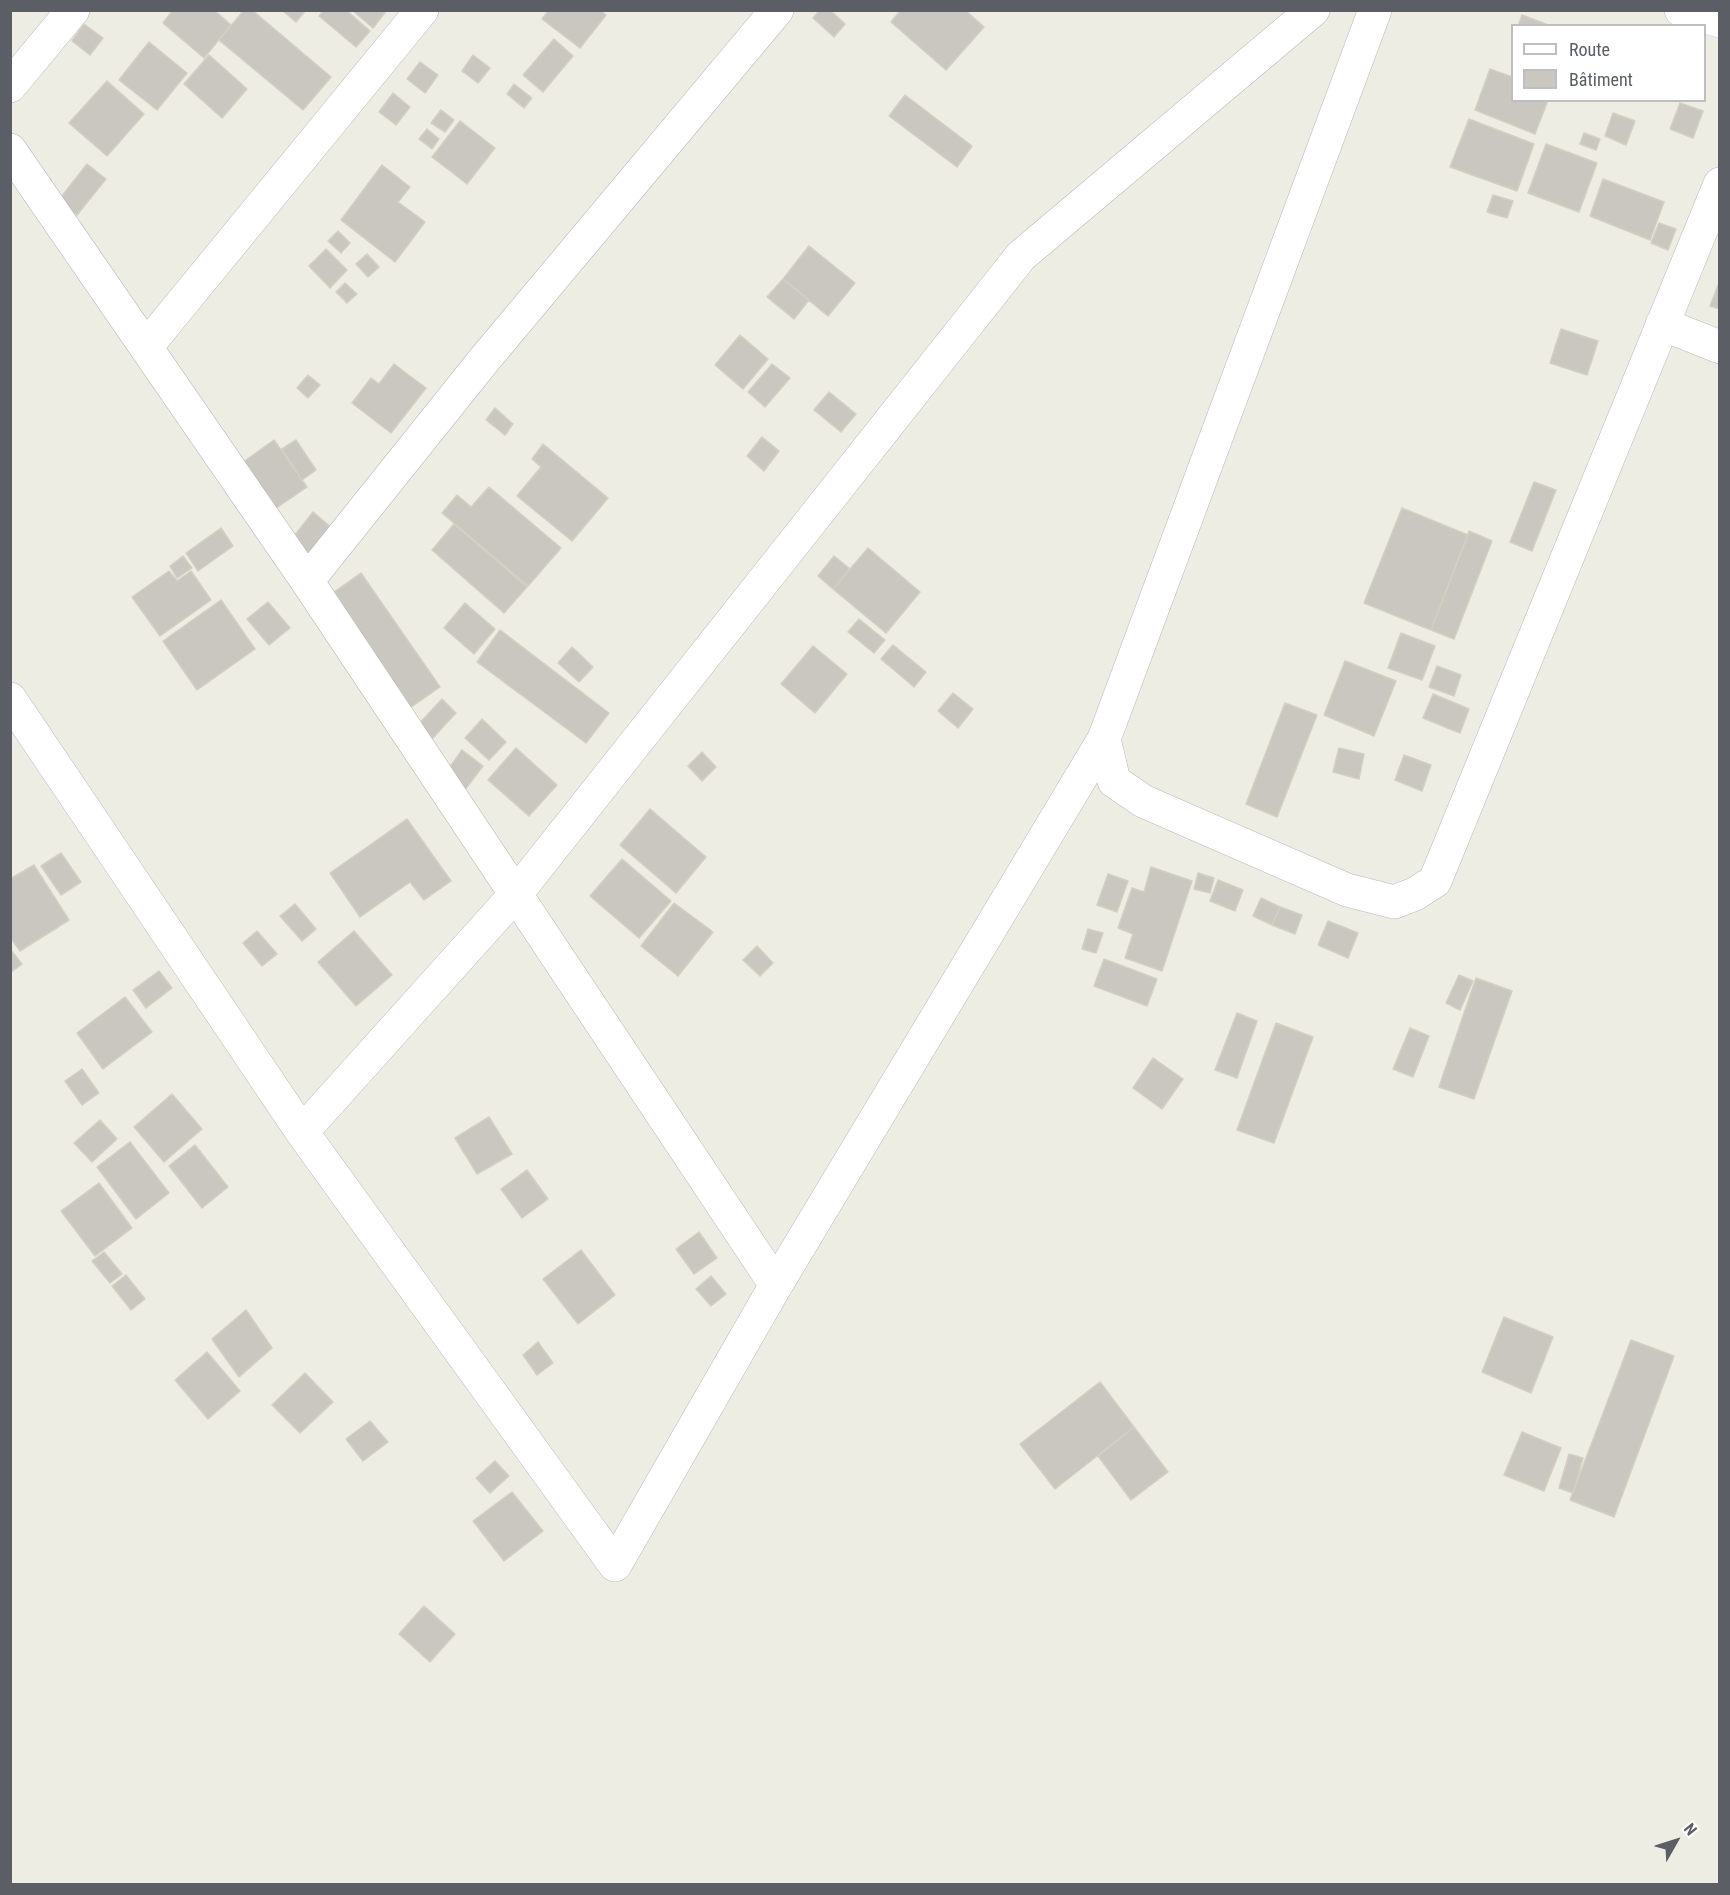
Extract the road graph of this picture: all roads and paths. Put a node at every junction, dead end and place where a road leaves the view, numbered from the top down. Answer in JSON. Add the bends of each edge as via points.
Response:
{"nodes":[{"id":1,"x":72,"y":10,"type":"edge"},
{"id":2,"x":422,"y":10,"type":"edge"},
{"id":3,"x":777,"y":10,"type":"edge"},
{"id":4,"x":1313,"y":10,"type":"edge"},
{"id":5,"x":1375,"y":10,"type":"edge"},
{"id":6,"x":1681,"y":10,"type":"edge"},
{"id":7,"x":1719,"y":21,"type":"edge"},
{"id":8,"x":10,"y":86,"type":"edge"},
{"id":9,"x":10,"y":150,"type":"edge"},
{"id":10,"x":1719,"y":183,"type":"edge"},
{"id":11,"x":1662,"y":324,"type":"junction"},
{"id":12,"x":146,"y":347,"type":"junction"},
{"id":13,"x":1719,"y":347,"type":"edge"},
{"id":14,"x":307,"y":581,"type":"junction"},
{"id":15,"x":10,"y":699,"type":"edge"},
{"id":16,"x":1104,"y":739,"type":"junction"},
{"id":17,"x":515,"y":895,"type":"junction"},
{"id":18,"x":302,"y":1132,"type":"junction"},
{"id":19,"x":776,"y":1285,"type":"junction"}],
"edges":[{"from":1,"to":8,"type":"street"},
{"from":2,"to":12,"type":"street"},
{"from":3,"to":14,"type":"street","via":[[484,360]]},
{"from":4,"to":17,"type":"street","via":[[1021,256]]},
{"from":5,"to":16,"type":"street"},
{"from":6,"to":7,"type":"street"},
{"from":9,"to":12,"type":"street"},
{"from":10,"to":11,"type":"street"},
{"from":11,"to":13,"type":"street"},
{"from":11,"to":16,"type":"street","via":[[1435,881],[1394,902],[1347,890],[1143,801],[1114,781]]},
{"from":12,"to":14,"type":"street"},
{"from":14,"to":17,"type":"street"},
{"from":15,"to":18,"type":"street"},
{"from":16,"to":19,"type":"street"},
{"from":17,"to":18,"type":"street"},
{"from":17,"to":19,"type":"street"},
{"from":18,"to":19,"type":"street","via":[[615,1565]]}]}
